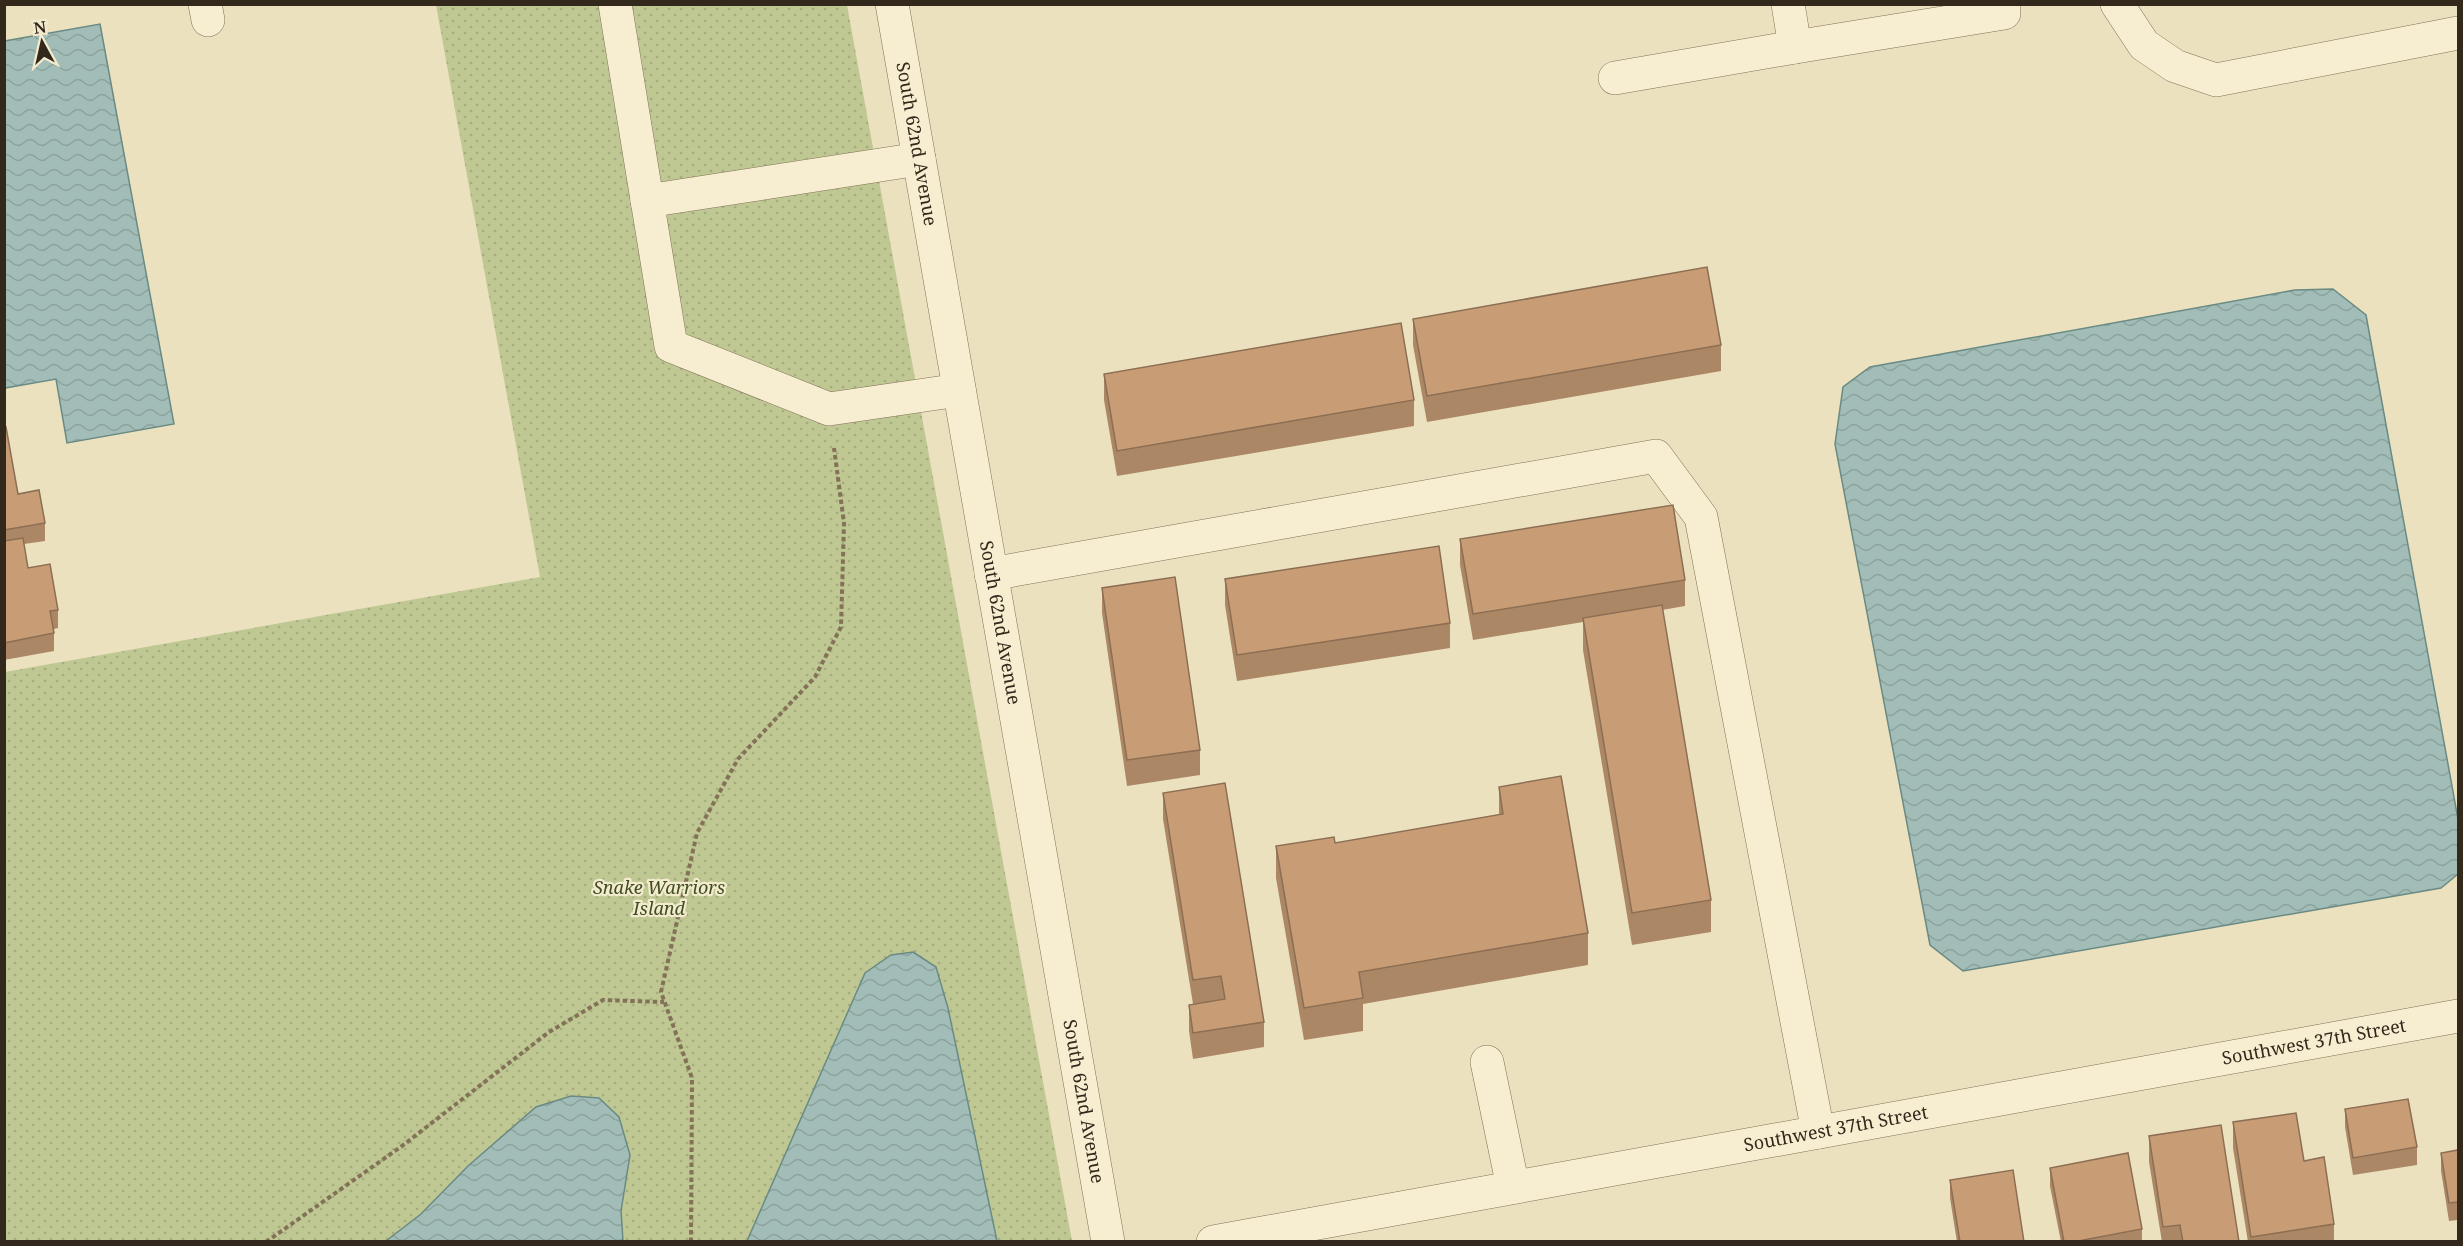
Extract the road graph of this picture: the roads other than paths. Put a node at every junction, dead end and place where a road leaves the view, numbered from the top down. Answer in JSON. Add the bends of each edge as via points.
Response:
{"nodes":[{"id":1,"x":615,"y":4,"type":"edge"},
{"id":2,"x":892,"y":4,"type":"edge"},
{"id":3,"x":1788,"y":4,"type":"edge"},
{"id":4,"x":2003,"y":4,"type":"edge"},
{"id":5,"x":2117,"y":4,"type":"edge"},
{"id":6,"x":2458,"y":33,"type":"edge"},
{"id":7,"x":1795,"y":47,"type":"junction"},
{"id":8,"x":1616,"y":78,"type":"dead end"},
{"id":9,"x":919,"y":159,"type":"junction"},
{"id":10,"x":647,"y":201,"type":"junction"},
{"id":11,"x":959,"y":390,"type":"junction"},
{"id":12,"x":991,"y":574,"type":"junction"},
{"id":13,"x":2458,"y":1016,"type":"edge"},
{"id":14,"x":1487,"y":1062,"type":"dead end"},
{"id":15,"x":1818,"y":1132,"type":"junction"},
{"id":16,"x":1514,"y":1187,"type":"junction"},
{"id":17,"x":1108,"y":1242,"type":"edge"},
{"id":18,"x":1213,"y":1242,"type":"edge"}],
"edges":[{"from":1,"to":10,"type":"street"},
{"from":2,"to":9,"type":"street","name":"South 62nd Avenue"},
{"from":3,"to":7,"type":"street"},
{"from":4,"to":7,"type":"street","via":[[2004,13]]},
{"from":5,"to":6,"type":"street","via":[[2144,45],[2175,66],[2216,80]]},
{"from":7,"to":8,"type":"street"},
{"from":9,"to":10,"type":"street"},
{"from":9,"to":11,"type":"street","name":"South 62nd Avenue"},
{"from":10,"to":11,"type":"street","via":[[671,346],[829,409]]},
{"from":11,"to":12,"type":"street","name":"South 62nd Avenue"},
{"from":12,"to":15,"type":"street","via":[[1656,456],[1701,517]]},
{"from":12,"to":17,"type":"street","name":"South 62nd Avenue"},
{"from":13,"to":15,"type":"street","name":"Southwest 37th Street"},
{"from":14,"to":16,"type":"street"},
{"from":15,"to":16,"type":"street","name":"Southwest 37th Street"},
{"from":16,"to":18,"type":"street","name":"Southwest 37th Street"}]}
